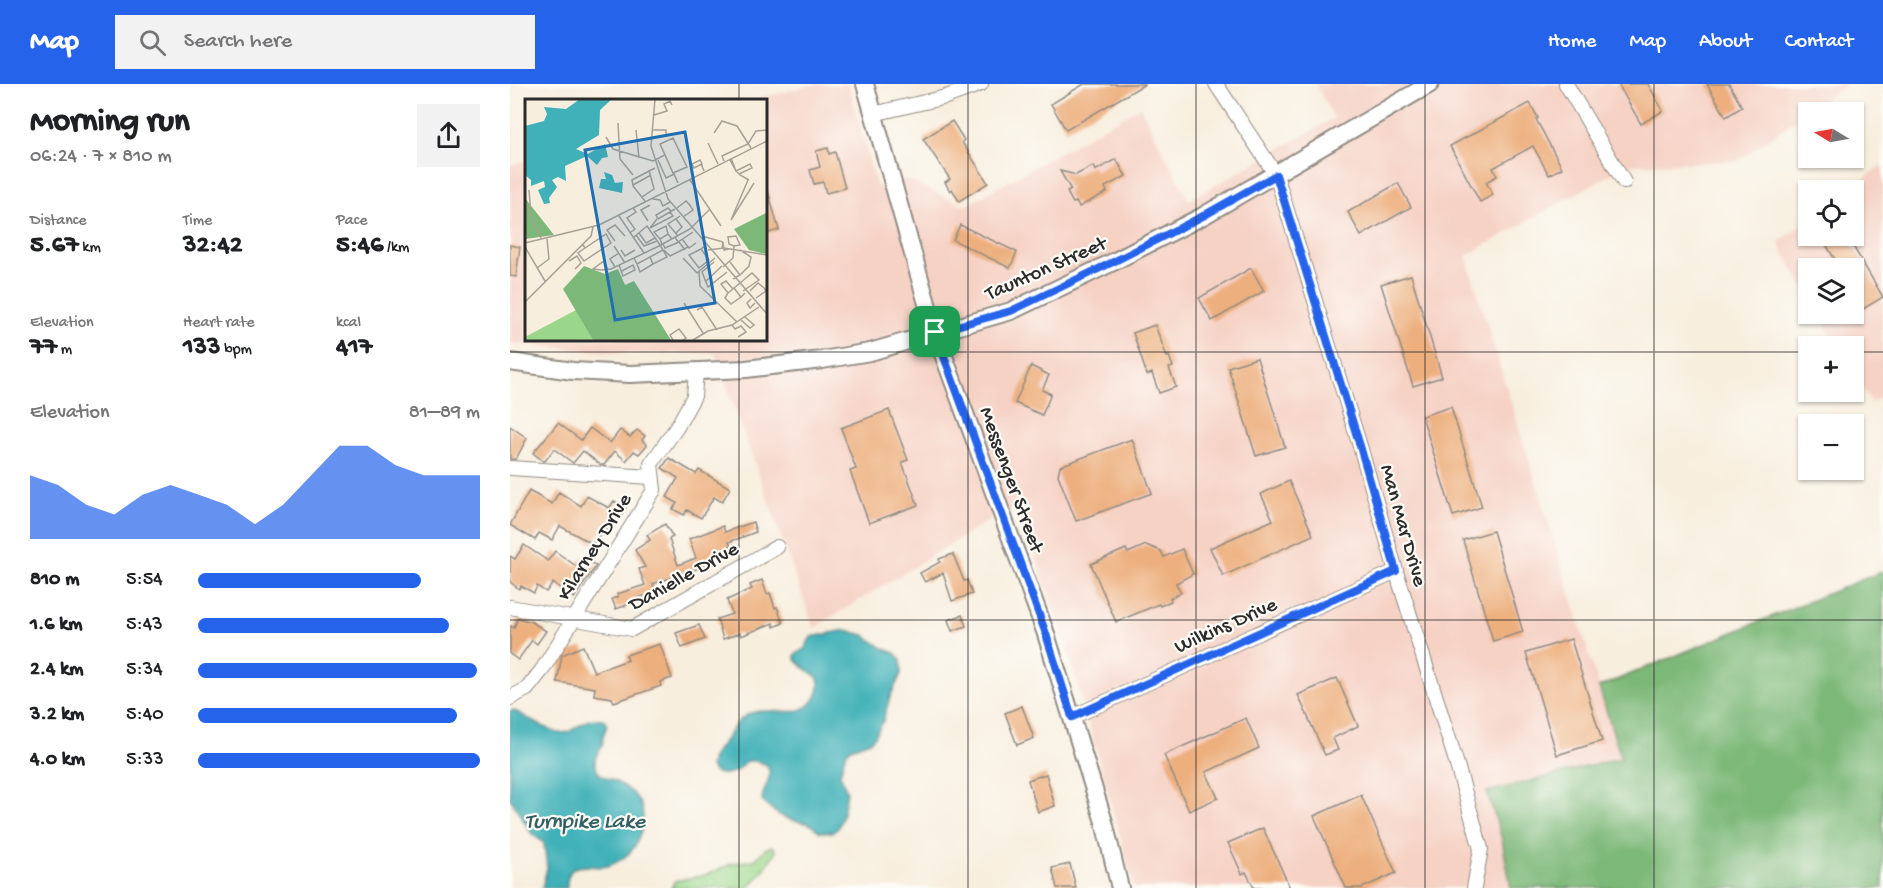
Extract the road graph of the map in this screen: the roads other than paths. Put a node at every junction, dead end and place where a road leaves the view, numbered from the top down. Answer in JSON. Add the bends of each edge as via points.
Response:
{"nodes":[{"id":1,"x":865,"y":84,"type":"edge"},
{"id":2,"x":981,"y":84,"type":"edge"},
{"id":3,"x":1216,"y":84,"type":"edge"},
{"id":4,"x":1566,"y":84,"type":"edge"},
{"id":5,"x":1423,"y":88,"type":"edge"},
{"id":6,"x":873,"y":114,"type":"junction"},
{"id":7,"x":1276,"y":175,"type":"junction"},
{"id":8,"x":1624,"y":182,"type":"dead end"},
{"id":9,"x":935,"y":332,"type":"junction"},
{"id":10,"x":510,"y":362,"type":"edge"},
{"id":11,"x":696,"y":372,"type":"junction"},
{"id":12,"x":510,"y":468,"type":"edge"},
{"id":13,"x":651,"y":477,"type":"junction"},
{"id":14,"x":777,"y":547,"type":"dead end"},
{"id":15,"x":1396,"y":571,"type":"junction"},
{"id":16,"x":510,"y":607,"type":"edge"},
{"id":17,"x":572,"y":619,"type":"junction"},
{"id":18,"x":511,"y":697,"type":"edge"},
{"id":19,"x":1072,"y":717,"type":"junction"},
{"id":20,"x":1120,"y":888,"type":"edge"},
{"id":21,"x":1474,"y":888,"type":"edge"}],
"edges":[{"from":1,"to":6,"type":"main road","name":"Messenger Street"},
{"from":2,"to":6,"type":"street","via":[[946,97]]},
{"from":3,"to":7,"type":"street","name":"Man Mar Drive"},
{"from":4,"to":8,"type":"street"},
{"from":5,"to":7,"type":"main road","name":"Taunton Street"},
{"from":6,"to":9,"type":"main road","name":"Messenger Street"},
{"from":7,"to":9,"type":"main road","name":"Taunton Street","via":[[1203,216],[1011,311]]},
{"from":7,"to":15,"type":"street","name":"Man Mar Drive"},
{"from":9,"to":11,"type":"main road","name":"Taunton Street","via":[[870,352],[830,359]]},
{"from":9,"to":19,"type":"main road","name":"Messenger Street","via":[[1045,631]]},
{"from":10,"to":11,"type":"main road","name":"Taunton Street","via":[[573,372]]},
{"from":11,"to":13,"type":"street","name":"Kilarney Drive","via":[[694,396],[651,464]]},
{"from":12,"to":13,"type":"street"},
{"from":13,"to":17,"type":"street","name":"Kilarney Drive","via":[[654,490]]},
{"from":14,"to":17,"type":"street","name":"Danielle Drive","via":[[632,629]]},
{"from":15,"to":19,"type":"street","name":"Wilkins Drive"},
{"from":15,"to":21,"type":"street","name":"Man Mar Drive","via":[[1481,849]]},
{"from":16,"to":17,"type":"street","name":"Danielle Drive"},
{"from":17,"to":18,"type":"street","name":"Kilarney Drive","via":[[542,670],[527,689]]},
{"from":19,"to":20,"type":"main road","name":"Messenger Street"}]}
